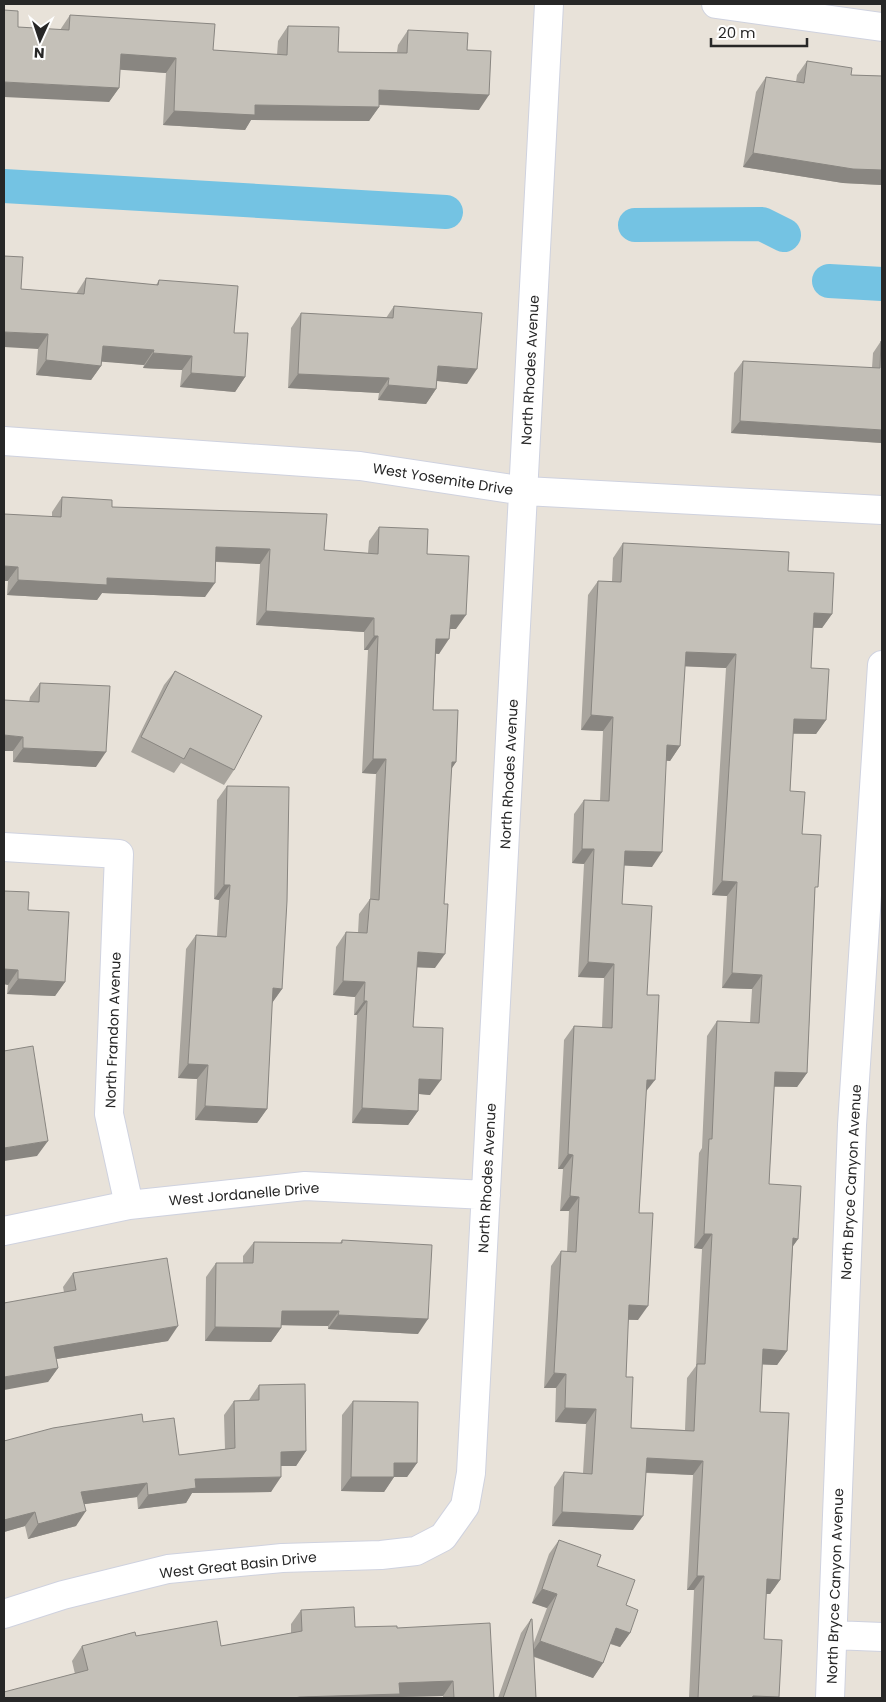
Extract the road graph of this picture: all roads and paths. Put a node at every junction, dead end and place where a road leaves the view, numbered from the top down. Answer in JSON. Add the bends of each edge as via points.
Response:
{"nodes":[{"id":1,"x":549,"y":4,"type":"edge"},
{"id":2,"x":716,"y":4,"type":"edge"},
{"id":3,"x":882,"y":27,"type":"edge"},
{"id":4,"x":4,"y":442,"type":"edge"},
{"id":5,"x":525,"y":491,"type":"junction"},
{"id":6,"x":882,"y":510,"type":"edge"},
{"id":7,"x":882,"y":665,"type":"edge"},
{"id":8,"x":4,"y":846,"type":"edge"},
{"id":9,"x":876,"y":882,"type":"edge"},
{"id":10,"x":486,"y":1196,"type":"junction"},
{"id":11,"x":129,"y":1205,"type":"junction"},
{"id":12,"x":4,"y":1231,"type":"edge"},
{"id":13,"x":443,"y":1537,"type":"joint"},
{"id":14,"x":4,"y":1614,"type":"edge"},
{"id":15,"x":833,"y":1635,"type":"junction"},
{"id":16,"x":882,"y":1637,"type":"edge"},
{"id":17,"x":830,"y":1698,"type":"edge"}],
"edges":[{"from":1,"to":5,"type":"street","name":"North Rhodes Avenue"},
{"from":2,"to":3,"type":"street"},
{"from":4,"to":5,"type":"street","name":"West Yosemite Drive","via":[[360,466]]},
{"from":5,"to":6,"type":"street","name":"West Yosemite Drive"},
{"from":5,"to":10,"type":"street","name":"North Rhodes Avenue"},
{"from":7,"to":9,"type":"street","name":"North Bryce Canyon Avenue"},
{"from":8,"to":11,"type":"street","name":"North Frandon Avenue","via":[[119,854],[109,1114]]},
{"from":9,"to":15,"type":"street","name":"North Bryce Canyon Avenue","via":[[852,1125]]},
{"from":10,"to":11,"type":"street","name":"West Jordanelle Drive","via":[[305,1186]]},
{"from":10,"to":13,"type":"street","name":"North Rhodes Avenue","via":[[471,1473],[465,1506]]},
{"from":11,"to":12,"type":"street","name":"West Jordanelle Drive"},
{"from":13,"to":14,"type":"street","name":"West Great Basin Drive","via":[[416,1551],[282,1558],[168,1569]]},
{"from":15,"to":16,"type":"street"},
{"from":15,"to":17,"type":"street","name":"North Bryce Canyon Avenue"}]}
